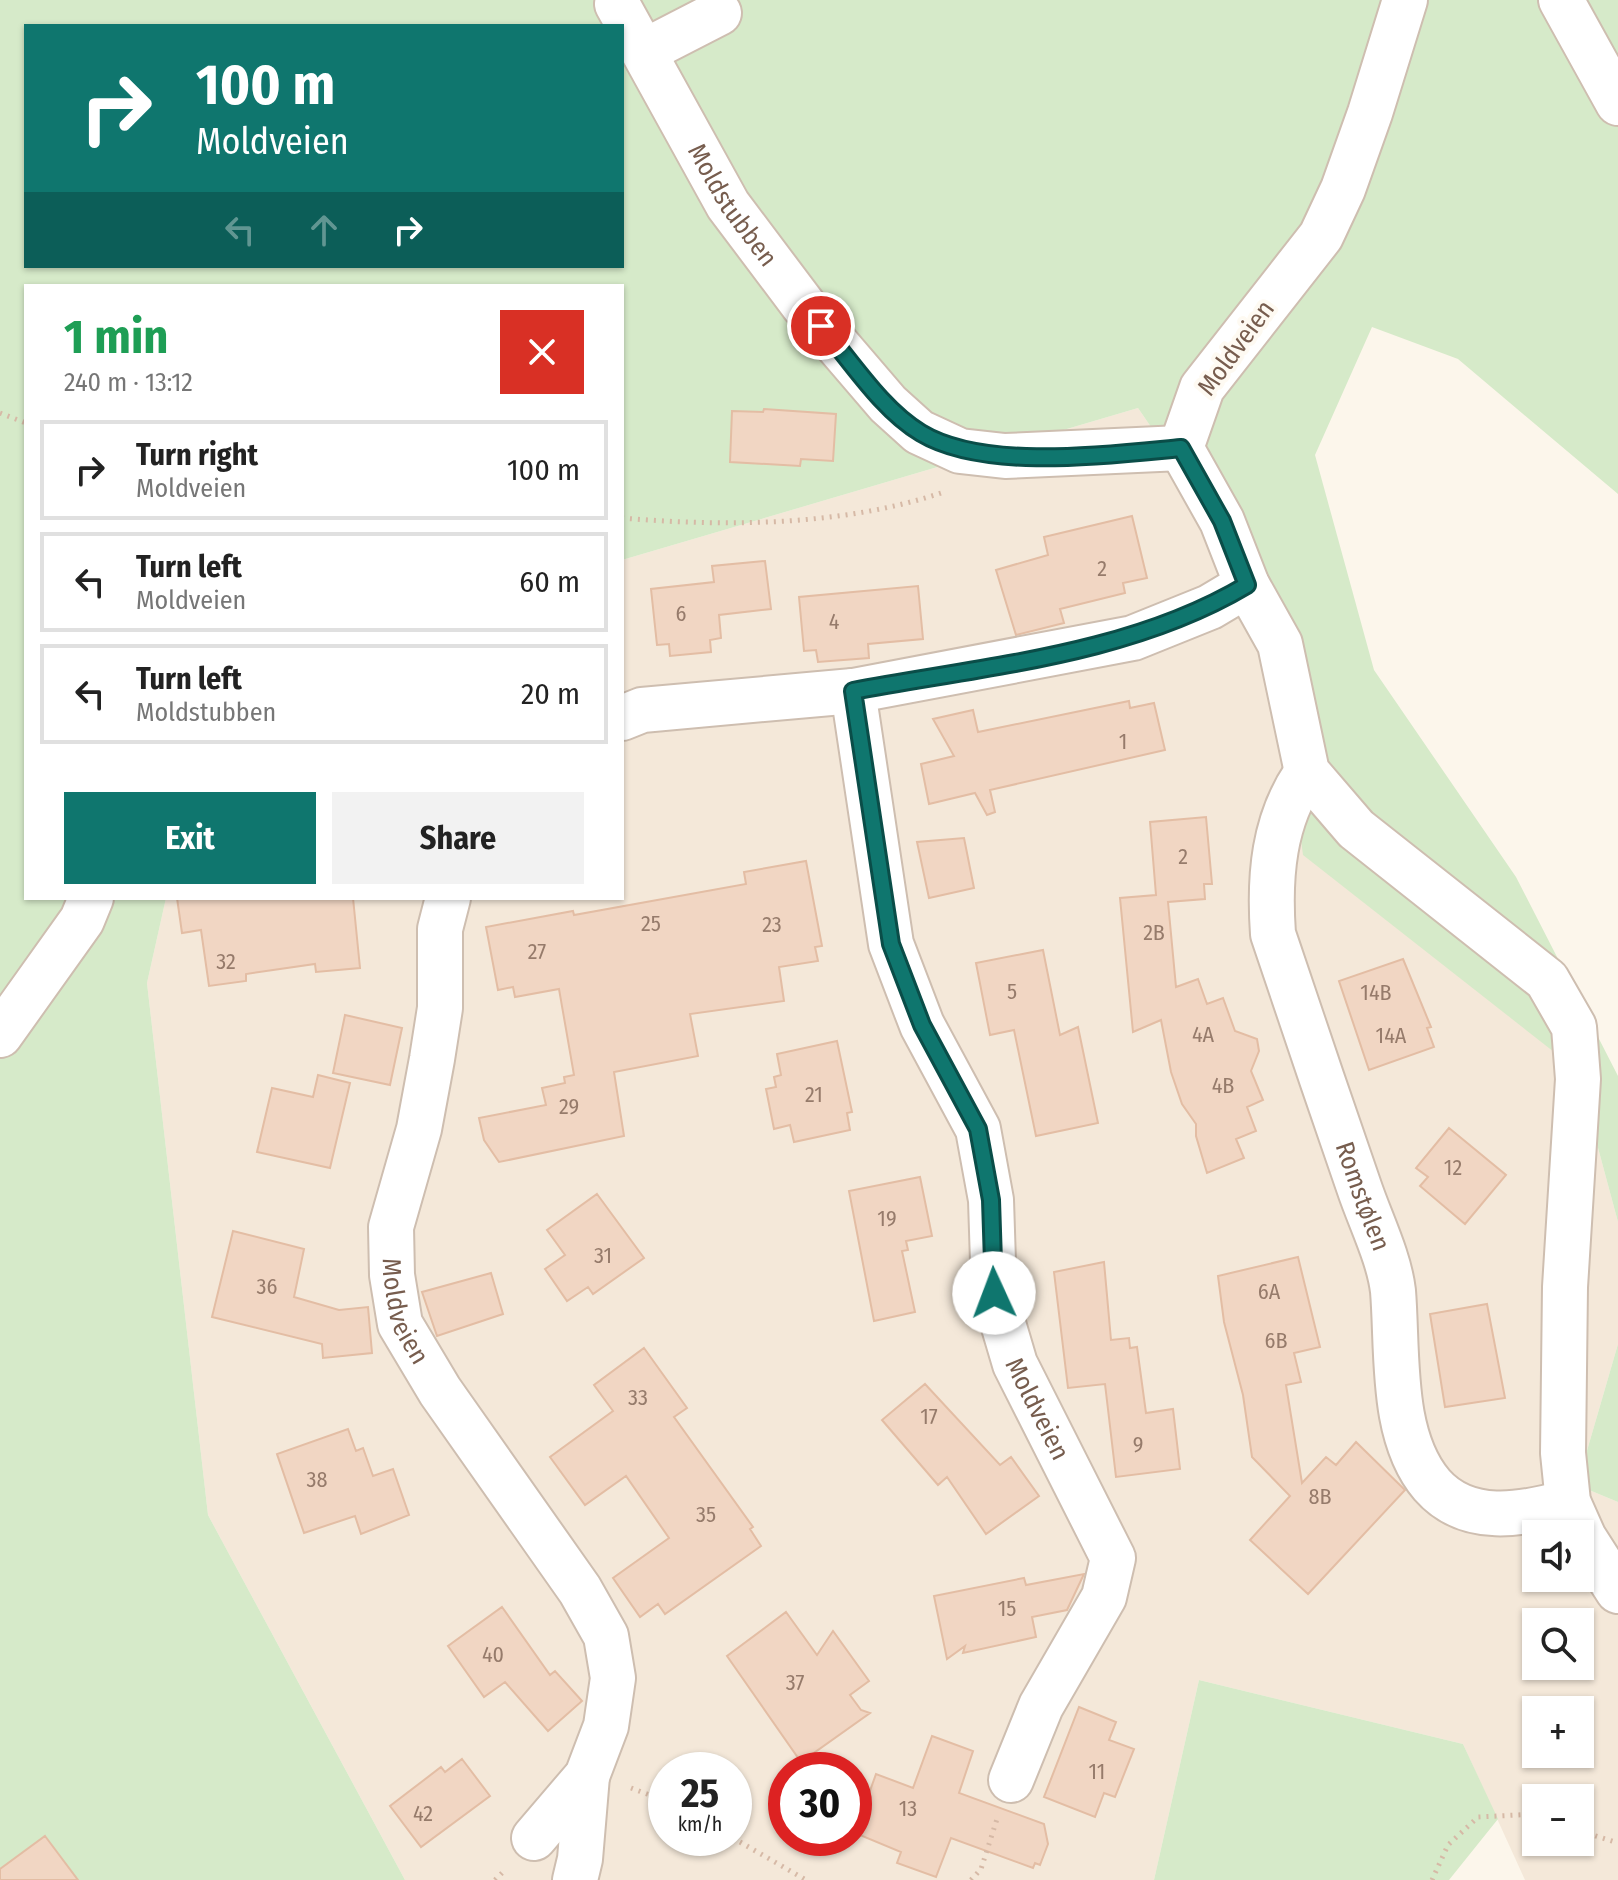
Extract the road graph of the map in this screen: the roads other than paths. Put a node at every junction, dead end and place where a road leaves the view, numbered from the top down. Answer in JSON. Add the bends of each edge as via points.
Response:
{"nodes":[{"id":1,"x":1405,"y":0,"type":"edge"},
{"id":2,"x":1561,"y":0,"type":"edge"},
{"id":3,"x":617,"y":4,"type":"dead end"},
{"id":4,"x":719,"y":13,"type":"dead end"},
{"id":5,"x":645,"y":51,"type":"junction"},
{"id":6,"x":1618,"y":103,"type":"edge"},
{"id":7,"x":1181,"y":448,"type":"junction"},
{"id":8,"x":1247,"y":585,"type":"junction"},
{"id":9,"x":853,"y":691,"type":"junction"},
{"id":10,"x":624,"y":717,"type":"edge"},
{"id":11,"x":1307,"y":772,"type":"junction"},
{"id":12,"x":90,"y":900,"type":"edge"},
{"id":13,"x":447,"y":900,"type":"edge"},
{"id":14,"x":0,"y":1035,"type":"edge"},
{"id":15,"x":1568,"y":1502,"type":"junction"},
{"id":16,"x":1618,"y":1591,"type":"edge"},
{"id":17,"x":587,"y":1776,"type":"junction"},
{"id":18,"x":1011,"y":1780,"type":"road end"},
{"id":19,"x":534,"y":1838,"type":"dead end"},
{"id":20,"x":575,"y":1880,"type":"edge"}],
"edges":[{"from":1,"to":7,"type":"street","name":"Moldveien","via":[[1361,138],[1321,236],[1202,388]]},
{"from":2,"to":6,"type":"street"},
{"from":3,"to":5,"type":"street","name":"Moldstubben"},
{"from":4,"to":5,"type":"street"},
{"from":5,"to":7,"type":"street","name":"Moldstubben","via":[[728,205],[804,306],[888,404],[919,432],[960,451],[1005,456]]},
{"from":7,"to":8,"type":"street","via":[[1222,521]]},
{"from":8,"to":9,"type":"street","via":[[1210,607],[1133,638]]},
{"from":8,"to":11,"type":"street","via":[[1280,644]]},
{"from":9,"to":10,"type":"street","via":[[642,710]]},
{"from":9,"to":18,"type":"street","name":"Moldveien","via":[[891,944],[922,1025],[978,1129],[991,1200],[994,1293],[1015,1364],[1113,1558],[1104,1597],[1041,1706]]},
{"from":11,"to":15,"type":"street","via":[[1356,829],[1547,980],[1574,1027],[1578,1079],[1564,1332]]},
{"from":11,"to":15,"type":"street","name":"Romstølen","via":[[1277,838],[1269,880],[1273,934],[1392,1286],[1402,1408],[1414,1457],[1451,1503],[1495,1515]]},
{"from":12,"to":14,"type":"street","via":[[82,920]]},
{"from":13,"to":17,"type":"street","name":"Moldveien","via":[[440,929],[436,1034],[419,1129],[391,1227],[392,1275],[400,1324],[432,1378],[580,1590],[606,1636],[613,1678],[606,1726]]},
{"from":15,"to":16,"type":"street"},
{"from":17,"to":19,"type":"street","name":"Moldveien"},
{"from":17,"to":20,"type":"street"}]}
